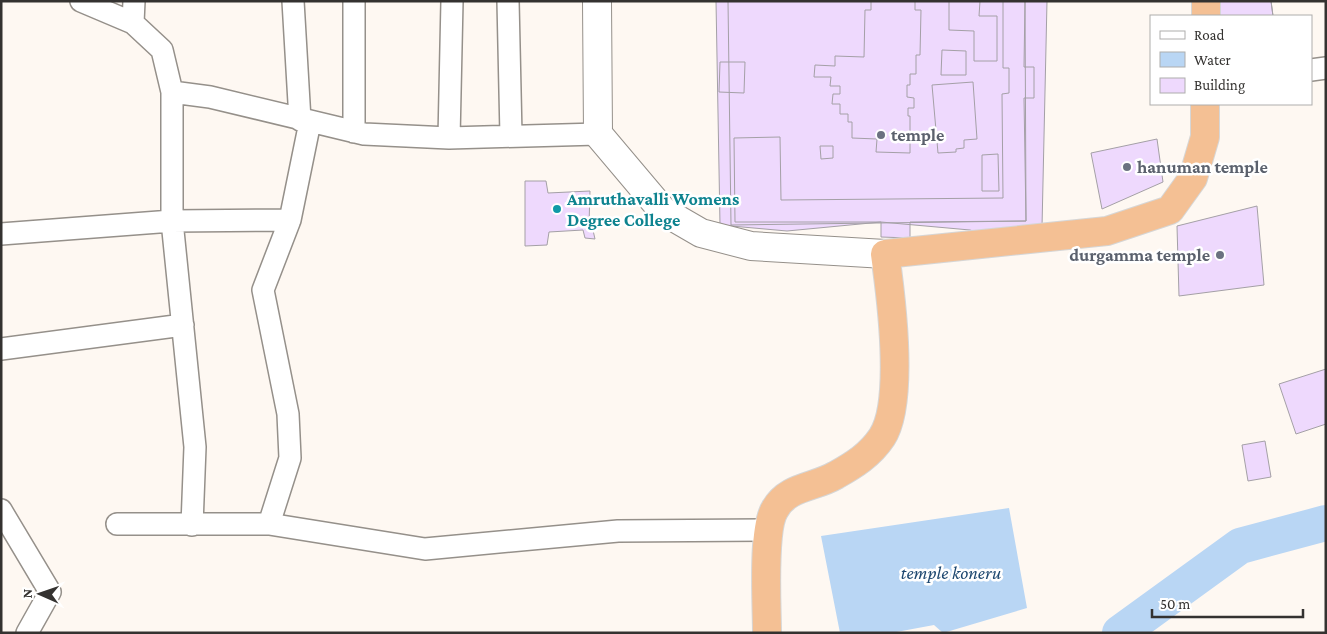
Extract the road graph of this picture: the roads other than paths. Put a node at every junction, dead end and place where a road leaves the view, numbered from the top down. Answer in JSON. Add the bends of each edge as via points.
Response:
{"nodes":[{"id":1,"x":81,"y":1,"type":"edge"},
{"id":2,"x":134,"y":1,"type":"edge"},
{"id":3,"x":292,"y":1,"type":"edge"},
{"id":4,"x":354,"y":1,"type":"edge"},
{"id":5,"x":452,"y":1,"type":"edge"},
{"id":6,"x":508,"y":1,"type":"edge"},
{"id":7,"x":597,"y":1,"type":"edge"},
{"id":8,"x":1206,"y":1,"type":"edge"},
{"id":9,"x":1206,"y":15,"type":"edge"},
{"id":10,"x":133,"y":24,"type":"junction"},
{"id":11,"x":1326,"y":68,"type":"edge"},
{"id":12,"x":1312,"y":70,"type":"edge"},
{"id":13,"x":172,"y":92,"type":"junction"},
{"id":14,"x":1206,"y":105,"type":"edge"},
{"id":15,"x":305,"y":121,"type":"junction"},
{"id":16,"x":354,"y":132,"type":"junction"},
{"id":17,"x":598,"y":134,"type":"junction"},
{"id":18,"x":510,"y":136,"type":"junction"},
{"id":19,"x":449,"y":138,"type":"junction"},
{"id":20,"x":290,"y":220,"type":"junction"},
{"id":21,"x":172,"y":221,"type":"junction"},
{"id":22,"x":1,"y":234,"type":"edge"},
{"id":23,"x":885,"y":254,"type":"junction"},
{"id":24,"x":183,"y":325,"type":"junction"},
{"id":25,"x":1,"y":349,"type":"edge"},
{"id":26,"x":1,"y":510,"type":"edge"},
{"id":27,"x":117,"y":524,"type":"dead end"},
{"id":28,"x":269,"y":524,"type":"junction"},
{"id":29,"x":192,"y":525,"type":"junction"},
{"id":30,"x":768,"y":530,"type":"junction"},
{"id":31,"x":27,"y":633,"type":"edge"},
{"id":32,"x":767,"y":633,"type":"edge"}],
"edges":[{"from":1,"to":10,"type":"street"},
{"from":2,"to":10,"type":"street"},
{"from":3,"to":15,"type":"street"},
{"from":4,"to":16,"type":"street"},
{"from":5,"to":19,"type":"street"},
{"from":6,"to":18,"type":"street"},
{"from":7,"to":17,"type":"street"},
{"from":8,"to":9,"type":"highway"},
{"from":10,"to":13,"type":"street","via":[[162,50]]},
{"from":11,"to":12,"type":"street"},
{"from":13,"to":15,"type":"street","via":[[210,97]]},
{"from":13,"to":21,"type":"street"},
{"from":14,"to":23,"type":"highway","via":[[1205,137],[1193,178],[1170,210],[1107,231]]},
{"from":15,"to":16,"type":"street"},
{"from":15,"to":20,"type":"street"},
{"from":16,"to":19,"type":"street"},
{"from":17,"to":18,"type":"street"},
{"from":17,"to":23,"type":"street","via":[[663,211],[702,233],[751,246]]},
{"from":18,"to":19,"type":"street"},
{"from":20,"to":21,"type":"street"},
{"from":20,"to":28,"type":"street","via":[[263,290],[288,414],[290,458]]},
{"from":21,"to":22,"type":"street"},
{"from":21,"to":24,"type":"street"},
{"from":23,"to":30,"type":"highway","via":[[893,307],[894,402],[883,436],[862,460],[829,480],[784,495],[773,510]]},
{"from":24,"to":25,"type":"street"},
{"from":24,"to":29,"type":"street","via":[[195,447]]},
{"from":26,"to":31,"type":"street","via":[[50,592]]},
{"from":27,"to":29,"type":"street"},
{"from":28,"to":29,"type":"street"},
{"from":28,"to":30,"type":"street","via":[[424,550],[618,531]]},
{"from":30,"to":32,"type":"highway"}]}
